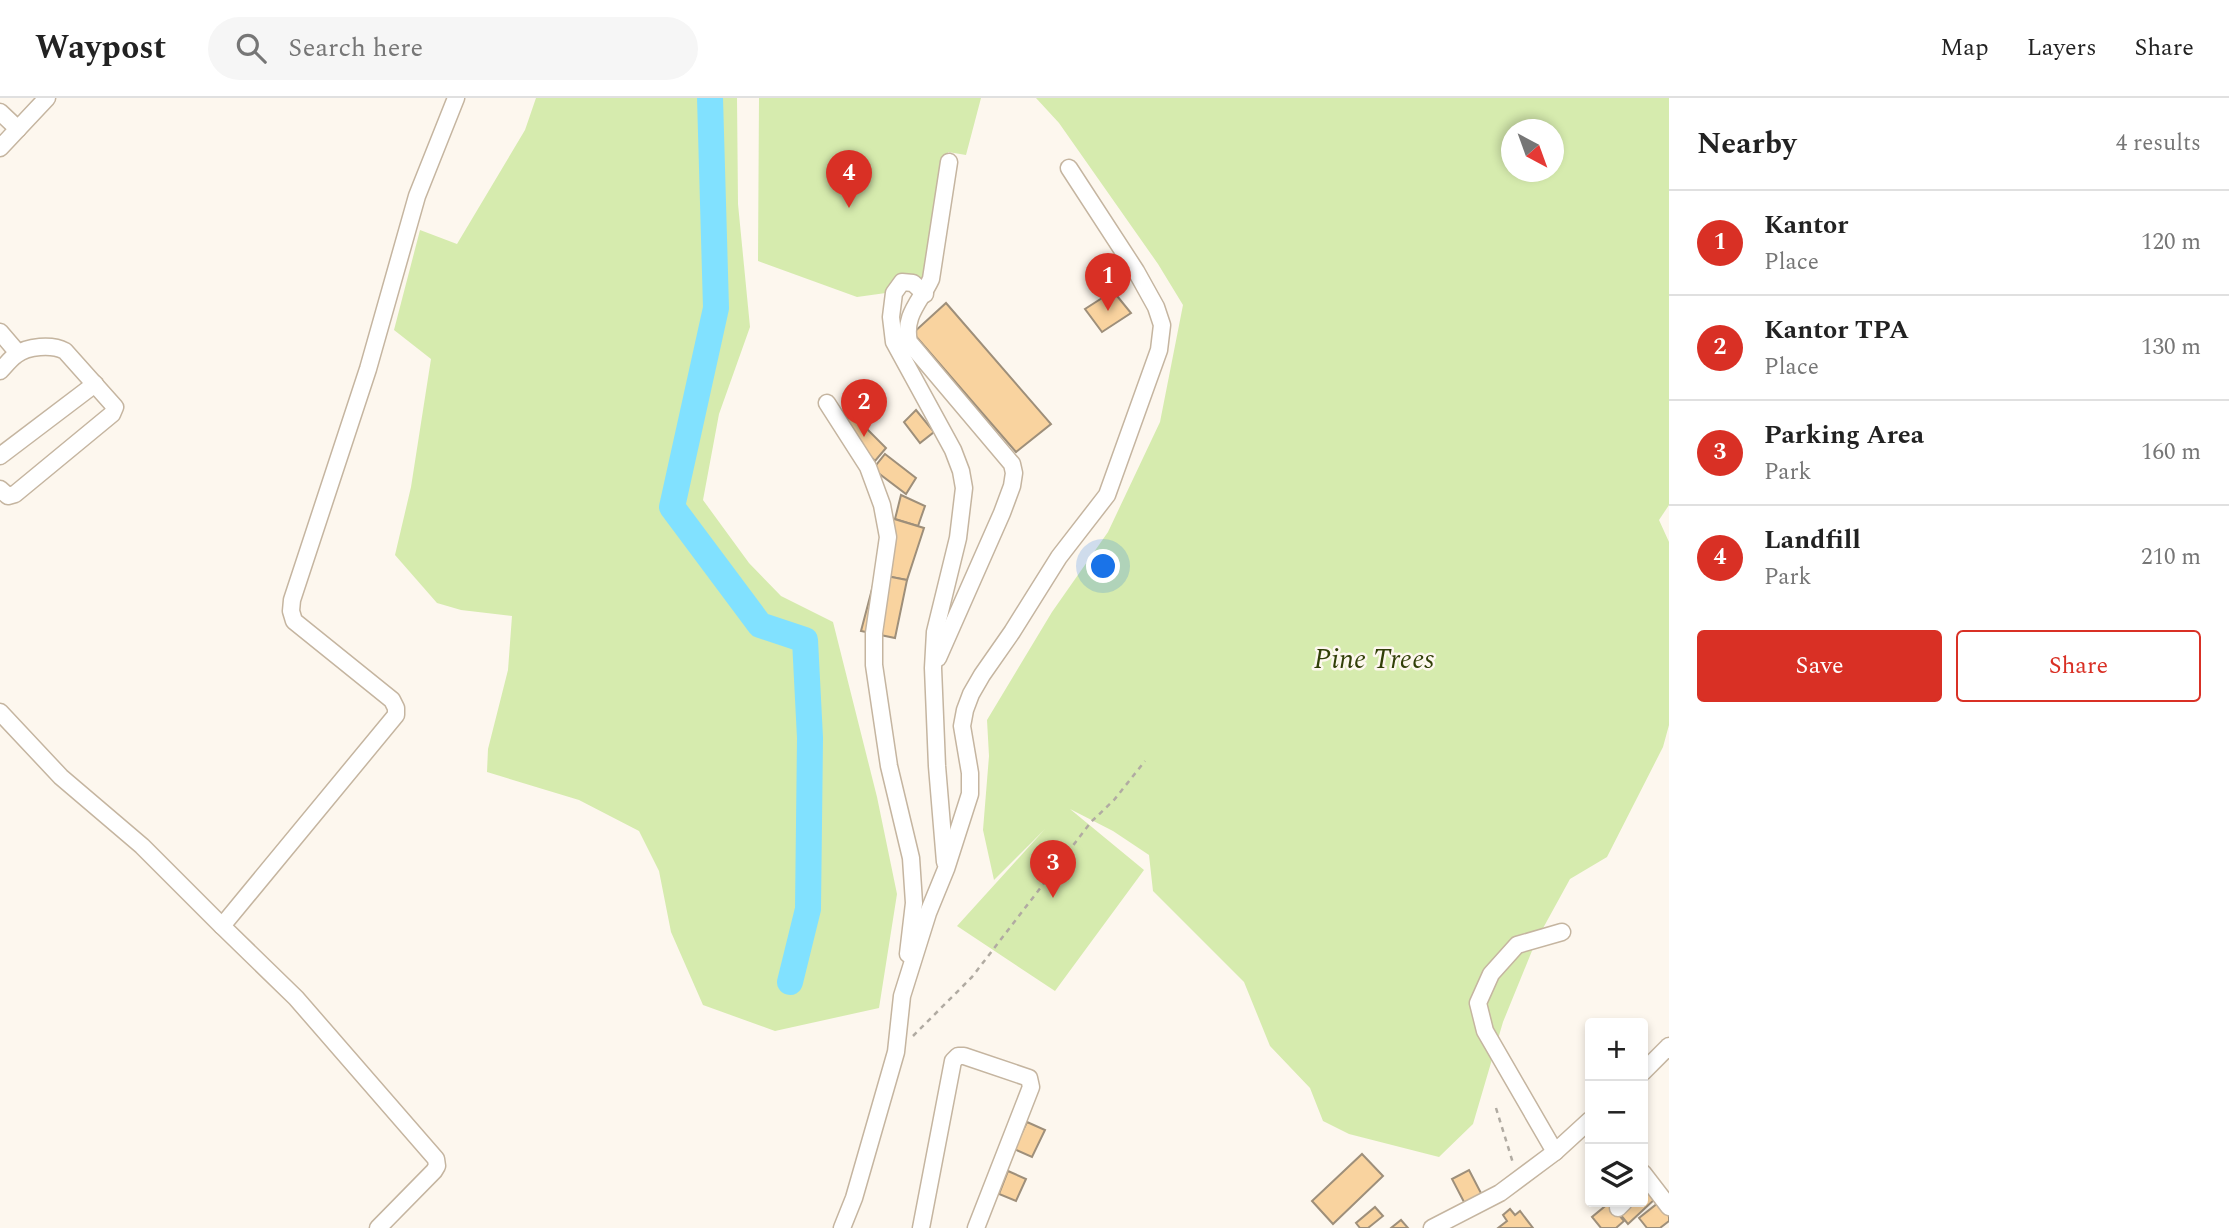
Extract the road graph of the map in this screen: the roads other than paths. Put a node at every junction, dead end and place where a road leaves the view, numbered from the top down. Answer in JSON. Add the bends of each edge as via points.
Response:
{"nodes":[{"id":1,"x":47,"y":98,"type":"edge"},
{"id":2,"x":456,"y":98,"type":"edge"},
{"id":3,"x":0,"y":113,"type":"edge"},
{"id":4,"x":18,"y":129,"type":"junction"},
{"id":5,"x":0,"y":148,"type":"edge"},
{"id":6,"x":949,"y":162,"type":"dead end"},
{"id":7,"x":1069,"y":168,"type":"dead end"},
{"id":8,"x":925,"y":294,"type":"junction"},
{"id":9,"x":0,"y":332,"type":"edge"},
{"id":10,"x":18,"y":353,"type":"junction"},
{"id":11,"x":0,"y":371,"type":"edge"},
{"id":12,"x":95,"y":384,"type":"junction"},
{"id":13,"x":827,"y":403,"type":"dead end"},
{"id":14,"x":0,"y":456,"type":"edge"},
{"id":15,"x":0,"y":489,"type":"edge"},
{"id":16,"x":933,"y":668,"type":"junction"},
{"id":17,"x":0,"y":712,"type":"edge"},
{"id":18,"x":946,"y":869,"type":"junction"},
{"id":19,"x":222,"y":926,"type":"junction"},
{"id":20,"x":1562,"y":932,"type":"dead end"},
{"id":21,"x":902,"y":996,"type":"junction"},
{"id":22,"x":1669,"y":1046,"type":"edge"},
{"id":23,"x":1648,"y":1067,"type":"edge"},
{"id":24,"x":1585,"y":1125,"type":"edge"},
{"id":25,"x":1555,"y":1153,"type":"junction"},
{"id":26,"x":1648,"y":1183,"type":"edge"},
{"id":27,"x":1669,"y":1207,"type":"edge"},
{"id":28,"x":377,"y":1228,"type":"edge"},
{"id":29,"x":842,"y":1228,"type":"edge"},
{"id":30,"x":921,"y":1228,"type":"edge"},
{"id":31,"x":976,"y":1228,"type":"edge"},
{"id":32,"x":1432,"y":1228,"type":"edge"}],
"edges":[{"from":1,"to":4,"type":"street"},
{"from":2,"to":19,"type":"street","via":[[417,196],[368,369],[292,600],[294,621],[392,700],[396,715]]},
{"from":3,"to":4,"type":"street"},
{"from":4,"to":5,"type":"street"},
{"from":6,"to":8,"type":"street"},
{"from":7,"to":18,"type":"street","via":[[1156,307],[1162,325],[1159,350],[1107,495],[1059,557],[971,694],[962,726],[970,794]]},
{"from":8,"to":16,"type":"street","via":[[907,321],[909,342],[1014,472],[1002,513]]},
{"from":8,"to":16,"type":"street","via":[[914,283],[902,282],[894,293],[894,342],[953,450],[964,488],[958,538],[935,632]]},
{"from":9,"to":10,"type":"street"},
{"from":10,"to":11,"type":"street"},
{"from":10,"to":12,"type":"street","via":[[58,347]]},
{"from":12,"to":14,"type":"street"},
{"from":12,"to":15,"type":"street","via":[[115,407],[112,414],[15,494],[8,496]]},
{"from":13,"to":21,"type":"street","via":[[868,467],[888,537],[874,665],[889,766],[911,858],[914,903]]},
{"from":16,"to":18,"type":"street"},
{"from":17,"to":19,"type":"street","via":[[61,777],[142,846]]},
{"from":18,"to":21,"type":"street"},
{"from":19,"to":28,"type":"street","via":[[296,998],[436,1159],[434,1171]]},
{"from":20,"to":25,"type":"street","via":[[1517,945],[1491,974],[1478,1003],[1485,1031]]},
{"from":21,"to":29,"type":"street","via":[[896,1052]]},
{"from":22,"to":23,"type":"street"},
{"from":24,"to":25,"type":"street"},
{"from":25,"to":32,"type":"street","via":[[1500,1193]]},
{"from":26,"to":27,"type":"street"},
{"from":30,"to":31,"type":"street","via":[[957,1056],[1031,1082]]}]}
